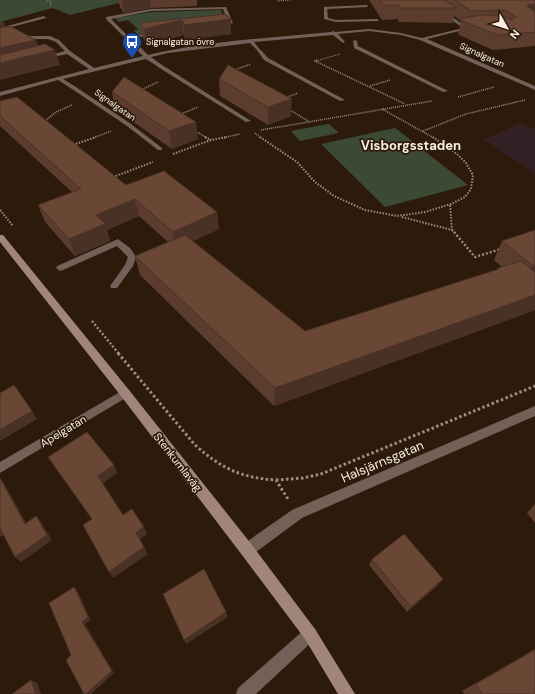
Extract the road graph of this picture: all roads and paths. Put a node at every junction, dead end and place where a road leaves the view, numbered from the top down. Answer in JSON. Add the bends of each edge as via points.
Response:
{"nodes":[{"id":1,"x":47,"y":0,"type":"edge"},
{"id":2,"x":290,"y":0,"type":"edge"},
{"id":3,"x":363,"y":0,"type":"edge"},
{"id":4,"x":277,"y":1,"type":"edge"},
{"id":5,"x":367,"y":6,"type":"junction"},
{"id":6,"x":435,"y":6,"type":"edge"},
{"id":7,"x":49,"y":9,"type":"dead end"},
{"id":8,"x":370,"y":11,"type":"dead end"},
{"id":9,"x":374,"y":15,"type":"dead end"},
{"id":10,"x":44,"y":17,"type":"dead end"},
{"id":11,"x":377,"y":20,"type":"junction"},
{"id":12,"x":479,"y":27,"type":"edge"},
{"id":13,"x":210,"y":28,"type":"edge"},
{"id":14,"x":466,"y":28,"type":"junction"},
{"id":15,"x":0,"y":29,"type":"edge"},
{"id":16,"x":379,"y":31,"type":"junction"},
{"id":17,"x":6,"y":32,"type":"edge"},
{"id":18,"x":333,"y":32,"type":"junction"},
{"id":19,"x":158,"y":34,"type":"edge"},
{"id":20,"x":12,"y":35,"type":"edge"},
{"id":21,"x":129,"y":37,"type":"junction"},
{"id":22,"x":18,"y":38,"type":"junction"},
{"id":23,"x":422,"y":39,"type":"junction"},
{"id":24,"x":251,"y":41,"type":"junction"},
{"id":25,"x":355,"y":41,"type":"dead end"},
{"id":26,"x":0,"y":42,"type":"edge"},
{"id":27,"x":343,"y":42,"type":"dead end"},
{"id":28,"x":359,"y":48,"type":"junction"},
{"id":29,"x":68,"y":52,"type":"junction"},
{"id":30,"x":146,"y":56,"type":"junction"},
{"id":31,"x":266,"y":59,"type":"junction"},
{"id":32,"x":38,"y":60,"type":"edge"},
{"id":33,"x":92,"y":70,"type":"junction"},
{"id":34,"x":231,"y":71,"type":"edge"},
{"id":35,"x":173,"y":74,"type":"junction"},
{"id":36,"x":59,"y":78,"type":"junction"},
{"id":37,"x":317,"y":86,"type":"junction"},
{"id":38,"x":535,"y":88,"type":"edge"},
{"id":39,"x":445,"y":91,"type":"dead end"},
{"id":40,"x":136,"y":93,"type":"edge"},
{"id":41,"x":0,"y":94,"type":"edge"},
{"id":42,"x":88,"y":97,"type":"junction"},
{"id":43,"x":281,"y":99,"type":"edge"},
{"id":44,"x":528,"y":99,"type":"dead end"},
{"id":45,"x":342,"y":100,"type":"dead end"},
{"id":46,"x":216,"y":101,"type":"junction"},
{"id":47,"x":405,"y":104,"type":"dead end"},
{"id":48,"x":288,"y":109,"type":"edge"},
{"id":49,"x":181,"y":114,"type":"edge"},
{"id":50,"x":309,"y":121,"type":"junction"},
{"id":51,"x":248,"y":122,"type":"dead end"},
{"id":52,"x":129,"y":125,"type":"junction"},
{"id":53,"x":50,"y":127,"type":"edge"},
{"id":54,"x":192,"y":128,"type":"dead end"},
{"id":55,"x":423,"y":131,"type":"junction"},
{"id":56,"x":246,"y":133,"type":"dead end"},
{"id":57,"x":211,"y":140,"type":"junction"},
{"id":58,"x":160,"y":149,"type":"edge"},
{"id":59,"x":78,"y":150,"type":"edge"},
{"id":60,"x":168,"y":156,"type":"dead end"},
{"id":61,"x":154,"y":161,"type":"dead end"},
{"id":62,"x":106,"y":179,"type":"edge"},
{"id":63,"x":450,"y":204,"type":"junction"},
{"id":64,"x":0,"y":210,"type":"edge"},
{"id":65,"x":400,"y":216,"type":"junction"},
{"id":66,"x":15,"y":228,"type":"dead end"},
{"id":67,"x":452,"y":230,"type":"junction"},
{"id":68,"x":0,"y":237,"type":"edge"},
{"id":69,"x":505,"y":248,"type":"dead end"},
{"id":70,"x":60,"y":268,"type":"dead end"},
{"id":71,"x":114,"y":286,"type":"dead end"},
{"id":72,"x":91,"y":320,"type":"dead end"},
{"id":73,"x":535,"y":386,"type":"edge"},
{"id":74,"x":125,"y":393,"type":"junction"},
{"id":75,"x":535,"y":411,"type":"edge"},
{"id":76,"x":0,"y":468,"type":"edge"},
{"id":77,"x":276,"y":480,"type":"junction"},
{"id":78,"x":298,"y":514,"type":"junction"},
{"id":79,"x":247,"y":550,"type":"junction"},
{"id":80,"x":310,"y":634,"type":"junction"},
{"id":81,"x":244,"y":694,"type":"edge"},
{"id":82,"x":347,"y":694,"type":"edge"}],
"edges":[{"from":1,"to":7,"type":"path","via":[[51,2]]},
{"from":2,"to":4,"type":"path"},
{"from":3,"to":5,"type":"street"},
{"from":5,"to":8,"type":"street"},
{"from":5,"to":11,"type":"street","via":[[325,8],[326,19]]},
{"from":6,"to":14,"type":"street"},
{"from":9,"to":11,"type":"street"},
{"from":10,"to":15,"type":"street"},
{"from":11,"to":16,"type":"street","via":[[380,24]]},
{"from":12,"to":14,"type":"street","name":"Signalgatan"},
{"from":13,"to":21,"type":"street","via":[[231,23],[225,8],[151,10],[108,18]]},
{"from":14,"to":23,"type":"street","name":"Signalgatan"},
{"from":15,"to":17,"type":"street"},
{"from":16,"to":18,"type":"street","name":"Signalgatan"},
{"from":16,"to":23,"type":"street","name":"Signalgatan"},
{"from":18,"to":24,"type":"street","name":"Signalgatan"},
{"from":18,"to":27,"type":"street"},
{"from":19,"to":21,"type":"street"},
{"from":20,"to":22,"type":"street"},
{"from":21,"to":30,"type":"street"},
{"from":22,"to":26,"type":"street"},
{"from":22,"to":29,"type":"street","via":[[55,39]]},
{"from":23,"to":38,"type":"street","name":"Signalgatan"},
{"from":24,"to":30,"type":"street","name":"Signalgatan"},
{"from":24,"to":31,"type":"street"},
{"from":25,"to":28,"type":"street","via":[[356,47]]},
{"from":28,"to":39,"type":"street"},
{"from":28,"to":47,"type":"path","via":[[315,61]]},
{"from":29,"to":32,"type":"street"},
{"from":29,"to":33,"type":"street"},
{"from":30,"to":33,"type":"street","name":"Signalgatan"},
{"from":30,"to":35,"type":"street"},
{"from":31,"to":34,"type":"path"},
{"from":31,"to":37,"type":"street"},
{"from":33,"to":36,"type":"street","name":"Signalgatan"},
{"from":35,"to":40,"type":"path"},
{"from":35,"to":46,"type":"street"},
{"from":36,"to":41,"type":"street","name":"Signalgatan"},
{"from":36,"to":42,"type":"street","name":"Signalgatan"},
{"from":37,"to":43,"type":"path"},
{"from":37,"to":45,"type":"street"},
{"from":42,"to":52,"type":"street","name":"Signalgatan"},
{"from":42,"to":53,"type":"path","via":[[49,117],[46,121]]},
{"from":44,"to":55,"type":"path","via":[[466,114]]},
{"from":46,"to":49,"type":"path"},
{"from":46,"to":51,"type":"street"},
{"from":48,"to":50,"type":"path"},
{"from":50,"to":55,"type":"path","via":[[381,109]]},
{"from":50,"to":65,"type":"path","via":[[253,131],[296,162],[318,185],[345,202],[366,210]]},
{"from":52,"to":58,"type":"street","name":"Signalgatan"},
{"from":52,"to":59,"type":"path","via":[[72,145]]},
{"from":54,"to":57,"type":"path"},
{"from":55,"to":63,"type":"path","via":[[460,156],[472,172],[472,188],[466,196]]},
{"from":56,"to":57,"type":"path"},
{"from":57,"to":60,"type":"path"},
{"from":61,"to":62,"type":"path"},
{"from":63,"to":65,"type":"path"},
{"from":63,"to":67,"type":"path"},
{"from":64,"to":66,"type":"path"},
{"from":65,"to":67,"type":"path"},
{"from":67,"to":69,"type":"path","via":[[476,257]]},
{"from":68,"to":74,"type":"street","name":"Stenkumlaväg"},
{"from":70,"to":71,"type":"street","via":[[118,242],[132,257],[129,266]]},
{"from":72,"to":77,"type":"path","via":[[195,445],[211,460],[238,475],[258,480]]},
{"from":73,"to":77,"type":"path","via":[[321,474]]},
{"from":74,"to":76,"type":"street","name":"Apelgatan"},
{"from":74,"to":79,"type":"street","name":"Stenkumlaväg"},
{"from":75,"to":78,"type":"street","name":"Halsjärnsgatan"},
{"from":77,"to":78,"type":"path"},
{"from":78,"to":79,"type":"street","name":"Halsjärnsgatan"},
{"from":79,"to":80,"type":"street","name":"Stenkumlaväg"},
{"from":80,"to":81,"type":"street"},
{"from":80,"to":82,"type":"street","name":"Stenkumlaväg"}]}
